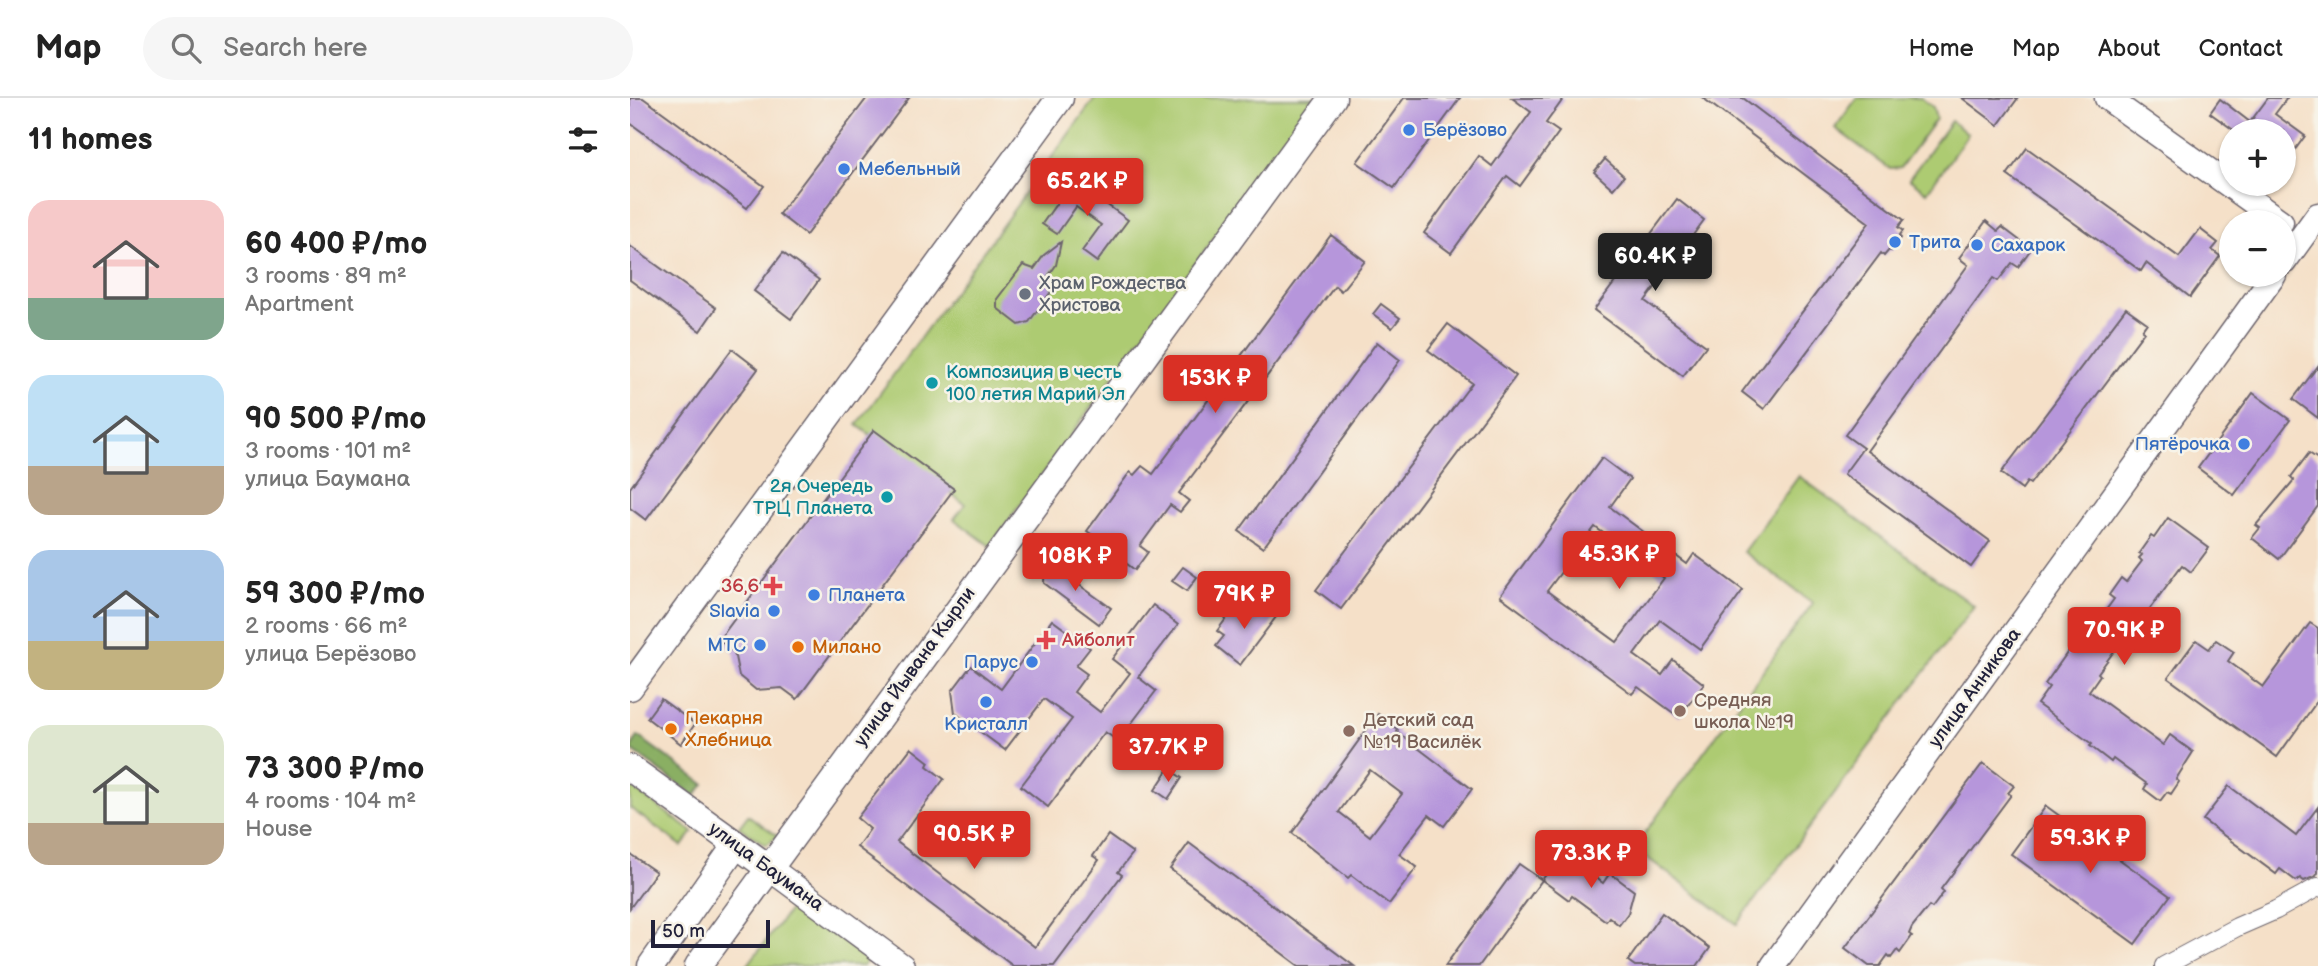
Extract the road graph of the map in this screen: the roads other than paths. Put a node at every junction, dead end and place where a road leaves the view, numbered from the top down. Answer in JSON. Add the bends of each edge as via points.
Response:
{"nodes":[{"id":1,"x":1060,"y":98,"type":"edge"},
{"id":2,"x":1333,"y":98,"type":"edge"},
{"id":3,"x":2107,"y":98,"type":"edge"},
{"id":4,"x":2264,"y":210,"type":"edge"},
{"id":5,"x":2318,"y":215,"type":"edge"},
{"id":6,"x":2296,"y":233,"type":"edge"},
{"id":7,"x":2265,"y":287,"type":"edge"},
{"id":8,"x":630,"y":687,"type":"edge"},
{"id":9,"x":630,"y":768,"type":"edge"},
{"id":10,"x":736,"y":845,"type":"junction"},
{"id":11,"x":769,"y":868,"type":"junction"},
{"id":12,"x":2318,"y":887,"type":"edge"},
{"id":13,"x":650,"y":966,"type":"edge"},
{"id":14,"x":698,"y":966,"type":"edge"},
{"id":15,"x":902,"y":966,"type":"edge"},
{"id":16,"x":1773,"y":966,"type":"edge"},
{"id":17,"x":2164,"y":966,"type":"edge"}],
"edges":[{"from":1,"to":8,"type":"main road"},
{"from":2,"to":11,"type":"main road","name":"улица Йывана Кырли"},
{"from":3,"to":4,"type":"street"},
{"from":5,"to":6,"type":"street"},
{"from":7,"to":16,"type":"street","name":"улица Анникова"},
{"from":9,"to":10,"type":"main road","name":"улица Баумана"},
{"from":10,"to":11,"type":"main road","name":"улица Баумана"},
{"from":10,"to":13,"type":"main road"},
{"from":11,"to":14,"type":"main road","name":"улица Йывана Кырли"},
{"from":11,"to":15,"type":"street","name":"улица Баумана"},
{"from":12,"to":17,"type":"street"}]}
